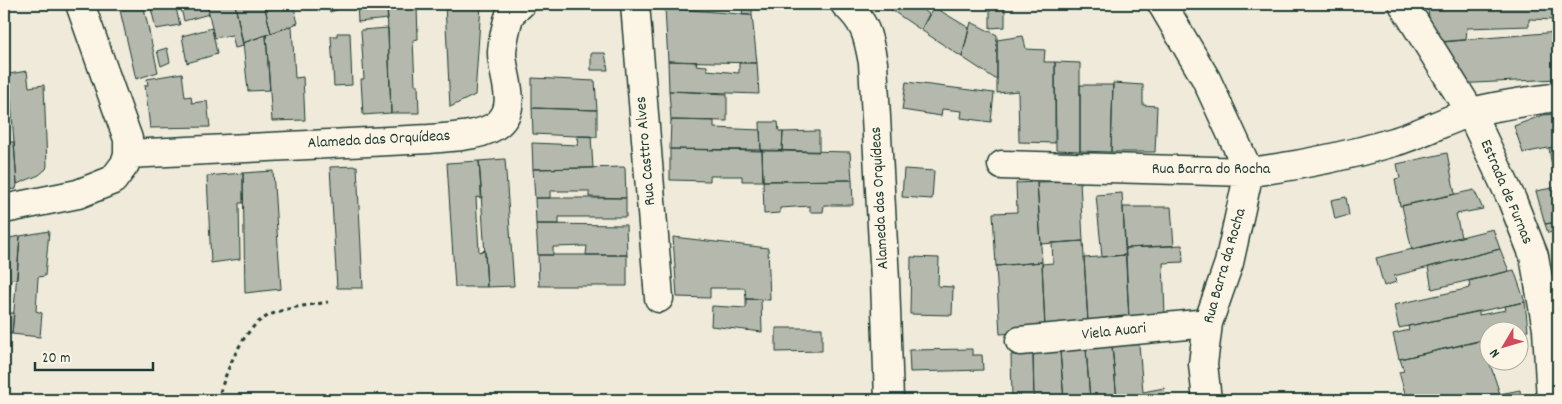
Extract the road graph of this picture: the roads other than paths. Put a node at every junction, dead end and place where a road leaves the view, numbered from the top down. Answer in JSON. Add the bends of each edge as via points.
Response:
{"nodes":[{"id":1,"x":80,"y":4,"type":"edge"},
{"id":2,"x":521,"y":4,"type":"edge"},
{"id":3,"x":635,"y":4,"type":"edge"},
{"id":4,"x":845,"y":4,"type":"edge"},
{"id":5,"x":1162,"y":4,"type":"edge"},
{"id":6,"x":1403,"y":4,"type":"edge"},
{"id":7,"x":1558,"y":97,"type":"edge"},
{"id":8,"x":1471,"y":113,"type":"junction"},
{"id":9,"x":128,"y":154,"type":"junction"},
{"id":10,"x":1002,"y":165,"type":"dead end"},
{"id":11,"x":1249,"y":172,"type":"junction"},
{"id":12,"x":4,"y":209,"type":"edge"},
{"id":13,"x":659,"y":298,"type":"dead end"},
{"id":14,"x":1208,"y":323,"type":"junction"},
{"id":15,"x":1020,"y":341,"type":"dead end"},
{"id":16,"x":889,"y":400,"type":"edge"},
{"id":17,"x":1207,"y":400,"type":"edge"},
{"id":18,"x":1551,"y":400,"type":"edge"}],
"edges":[{"from":1,"to":9,"type":"street","via":[[128,139]]},
{"from":2,"to":9,"type":"street","name":"Alameda das Orquídeas","via":[[510,16],[502,52],[509,110],[499,123],[484,131],[429,138]]},
{"from":3,"to":13,"type":"street","name":"Rua Casttro Alves"},
{"from":4,"to":16,"type":"street","name":"Alameda das Orquídeas","via":[[861,21],[868,35],[873,63]]},
{"from":5,"to":11,"type":"street","via":[[1206,79]]},
{"from":6,"to":8,"type":"street","name":"Estrada de Furnas"},
{"from":7,"to":8,"type":"street","name":"Rua Barra do Rocha"},
{"from":8,"to":11,"type":"street","name":"Rua Barra do Rocha","via":[[1386,144],[1315,162]]},
{"from":8,"to":18,"type":"street","name":"Estrada de Furnas","via":[[1534,256],[1547,329]]},
{"from":9,"to":12,"type":"street","via":[[113,180],[78,194]]},
{"from":10,"to":11,"type":"street","name":"Rua Barra do Rocha"},
{"from":11,"to":14,"type":"street","name":"Rua Barra da Rocha","via":[[1228,263]]},
{"from":14,"to":15,"type":"street","name":"Viela Auari"},
{"from":14,"to":17,"type":"street","name":"Rua Barra da Rocha","via":[[1203,364]]}]}
